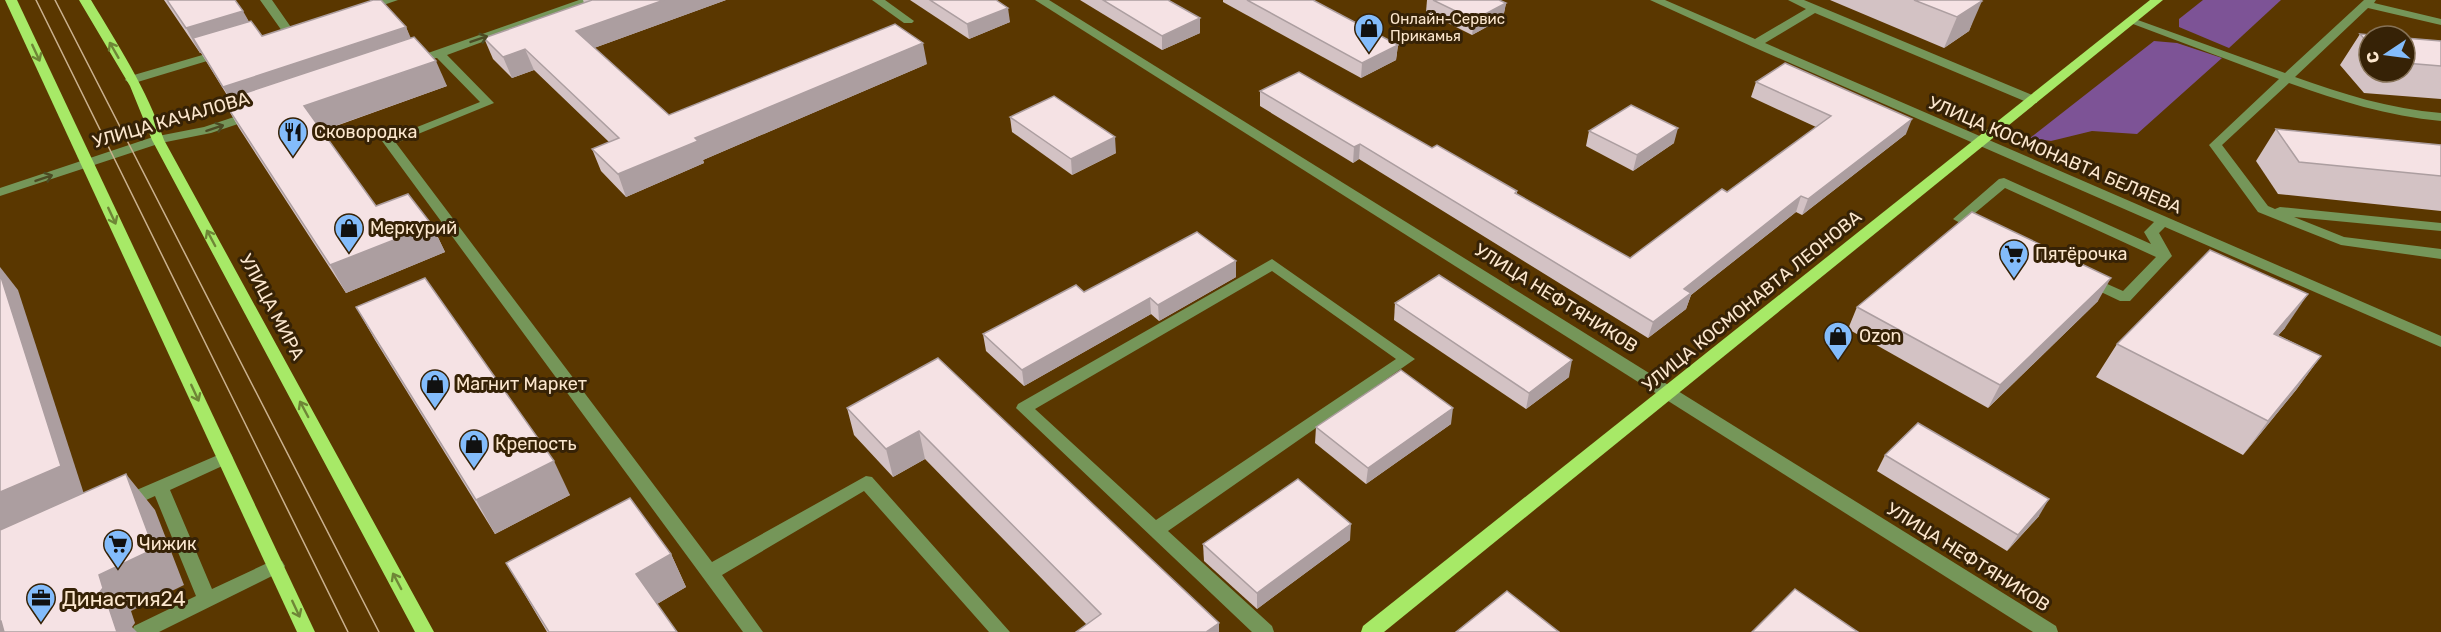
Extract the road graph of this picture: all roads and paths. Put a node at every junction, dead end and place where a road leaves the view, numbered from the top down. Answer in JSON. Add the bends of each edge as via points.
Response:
{"nodes":[{"id":1,"x":11,"y":0,"type":"edge"},
{"id":2,"x":86,"y":0,"type":"edge"},
{"id":3,"x":266,"y":0,"type":"edge"},
{"id":4,"x":392,"y":0,"type":"edge"},
{"id":5,"x":590,"y":0,"type":"edge"},
{"id":6,"x":878,"y":0,"type":"edge"},
{"id":7,"x":1041,"y":0,"type":"edge"},
{"id":8,"x":1656,"y":0,"type":"edge"},
{"id":9,"x":1794,"y":0,"type":"edge"},
{"id":10,"x":2157,"y":0,"type":"edge"},
{"id":11,"x":2367,"y":2,"type":"edge"},
{"id":12,"x":565,"y":4,"type":"edge"},
{"id":13,"x":1814,"y":9,"type":"junction"},
{"id":14,"x":350,"y":13,"type":"edge"},
{"id":15,"x":908,"y":21,"type":"dead end"},
{"id":16,"x":2131,"y":21,"type":"junction"},
{"id":17,"x":2441,"y":22,"type":"edge"},
{"id":18,"x":267,"y":39,"type":"edge"},
{"id":19,"x":1755,"y":44,"type":"junction"},
{"id":20,"x":235,"y":49,"type":"edge"},
{"id":21,"x":439,"y":53,"type":"junction"},
{"id":22,"x":417,"y":61,"type":"edge"},
{"id":23,"x":2289,"y":77,"type":"junction"},
{"id":24,"x":131,"y":80,"type":"junction"},
{"id":25,"x":2033,"y":100,"type":"junction"},
{"id":26,"x":262,"y":112,"type":"edge"},
{"id":27,"x":2441,"y":117,"type":"edge"},
{"id":28,"x":158,"y":140,"type":"junction"},
{"id":29,"x":1981,"y":143,"type":"junction"},
{"id":30,"x":87,"y":163,"type":"junction"},
{"id":31,"x":0,"y":192,"type":"edge"},
{"id":32,"x":2263,"y":209,"type":"junction"},
{"id":33,"x":2163,"y":222,"type":"junction"},
{"id":34,"x":2441,"y":227,"type":"edge"},
{"id":35,"x":1992,"y":234,"type":"edge"},
{"id":36,"x":2441,"y":254,"type":"edge"},
{"id":37,"x":2165,"y":256,"type":"junction"},
{"id":38,"x":2074,"y":274,"type":"edge"},
{"id":39,"x":2441,"y":342,"type":"edge"},
{"id":40,"x":1670,"y":392,"type":"junction"},
{"id":41,"x":225,"y":458,"type":"junction"},
{"id":42,"x":160,"y":487,"type":"junction"},
{"id":43,"x":107,"y":510,"type":"edge"},
{"id":44,"x":1155,"y":530,"type":"junction"},
{"id":45,"x":276,"y":566,"type":"junction"},
{"id":46,"x":709,"y":573,"type":"junction"},
{"id":47,"x":207,"y":600,"type":"junction"},
{"id":48,"x":1381,"y":629,"type":"edge"},
{"id":49,"x":141,"y":632,"type":"edge"},
{"id":50,"x":306,"y":632,"type":"edge"},
{"id":51,"x":425,"y":632,"type":"edge"},
{"id":52,"x":753,"y":632,"type":"edge"},
{"id":53,"x":1001,"y":632,"type":"edge"},
{"id":54,"x":1265,"y":632,"type":"edge"},
{"id":55,"x":2049,"y":632,"type":"edge"}],
"edges":[{"from":1,"to":30,"type":"main road","one_way":true},
{"from":24,"to":2,"type":"main road","name":"УЛИЦА МИРА","one_way":true},
{"from":3,"to":18,"type":"street","via":[[294,31]]},
{"from":4,"to":14,"type":"street"},
{"from":5,"to":12,"type":"street"},
{"from":6,"to":15,"type":"street"},
{"from":7,"to":40,"type":"street","name":"УЛИЦА НЕФТЯНИКОВ"},
{"from":8,"to":19,"type":"street","name":"УЛИЦА КОСМОНАВТА БЕЛЯЕВА"},
{"from":9,"to":13,"type":"street"},
{"from":10,"to":16,"type":"main road","name":"УЛИЦА КОСМОНАВТА ЛЕОНОВА"},
{"from":11,"to":17,"type":"street"},
{"from":11,"to":23,"type":"street"},
{"from":21,"to":12,"type":"street","one_way":true},
{"from":13,"to":19,"type":"street"},
{"from":13,"to":25,"type":"street"},
{"from":16,"to":23,"type":"street"},
{"from":16,"to":25,"type":"main road","name":"УЛИЦА КОСМОНАВТА ЛЕОНОВА"},
{"from":19,"to":29,"type":"street","name":"УЛИЦА КОСМОНАВТА БЕЛЯЕВА"},
{"from":20,"to":24,"type":"street"},
{"from":21,"to":22,"type":"street"},
{"from":21,"to":46,"type":"street","via":[[488,103],[388,141]]},
{"from":23,"to":27,"type":"street","via":[[2351,101]]},
{"from":23,"to":32,"type":"street","via":[[2215,145]]},
{"from":24,"to":28,"type":"main road","name":"УЛИЦА МИРА"},
{"from":25,"to":29,"type":"main road","name":"УЛИЦА КОСМОНАВТА ЛЕОНОВА"},
{"from":28,"to":26,"type":"street","name":"УЛИЦА КАЧАЛОВА","one_way":true,"via":[[207,130]]},
{"from":28,"to":30,"type":"street","name":"УЛИЦА КАЧАЛОВА"},
{"from":51,"to":28,"type":"main road","name":"УЛИЦА МИРА","one_way":true},
{"from":29,"to":33,"type":"street","name":"УЛИЦА КОСМОНАВТА БЕЛЯЕВА"},
{"from":29,"to":40,"type":"main road","name":"УЛИЦА КОСМОНАВТА ЛЕОНОВА"},
{"from":31,"to":30,"type":"street","name":"УЛИЦА КАЧАЛОВА","one_way":true},
{"from":30,"to":41,"type":"main road","one_way":true},
{"from":32,"to":34,"type":"street"},
{"from":32,"to":36,"type":"street","via":[[2341,241]]},
{"from":33,"to":37,"type":"street","via":[[2151,232]]},
{"from":33,"to":39,"type":"street","name":"УЛИЦА КОСМОНАВТА БЕЛЯЕВА"},
{"from":35,"to":37,"type":"street","via":[[1960,219],[2004,182]]},
{"from":37,"to":38,"type":"street","via":[[2125,298]]},
{"from":40,"to":48,"type":"main road","name":"УЛИЦА КОСМОНАВТА ЛЕОНОВА"},
{"from":40,"to":55,"type":"street","name":"УЛИЦА НЕФТЯНИКОВ"},
{"from":41,"to":42,"type":"street"},
{"from":41,"to":45,"type":"main road"},
{"from":42,"to":43,"type":"street"},
{"from":42,"to":47,"type":"street"},
{"from":44,"to":44,"type":"street","via":[[1369,386],[1407,359],[1272,264],[1024,408]]},
{"from":44,"to":54,"type":"street"},
{"from":45,"to":47,"type":"street"},
{"from":45,"to":50,"type":"main road","one_way":true},
{"from":46,"to":52,"type":"street"},
{"from":46,"to":53,"type":"street","via":[[866,482]]},
{"from":47,"to":49,"type":"street"}]}
